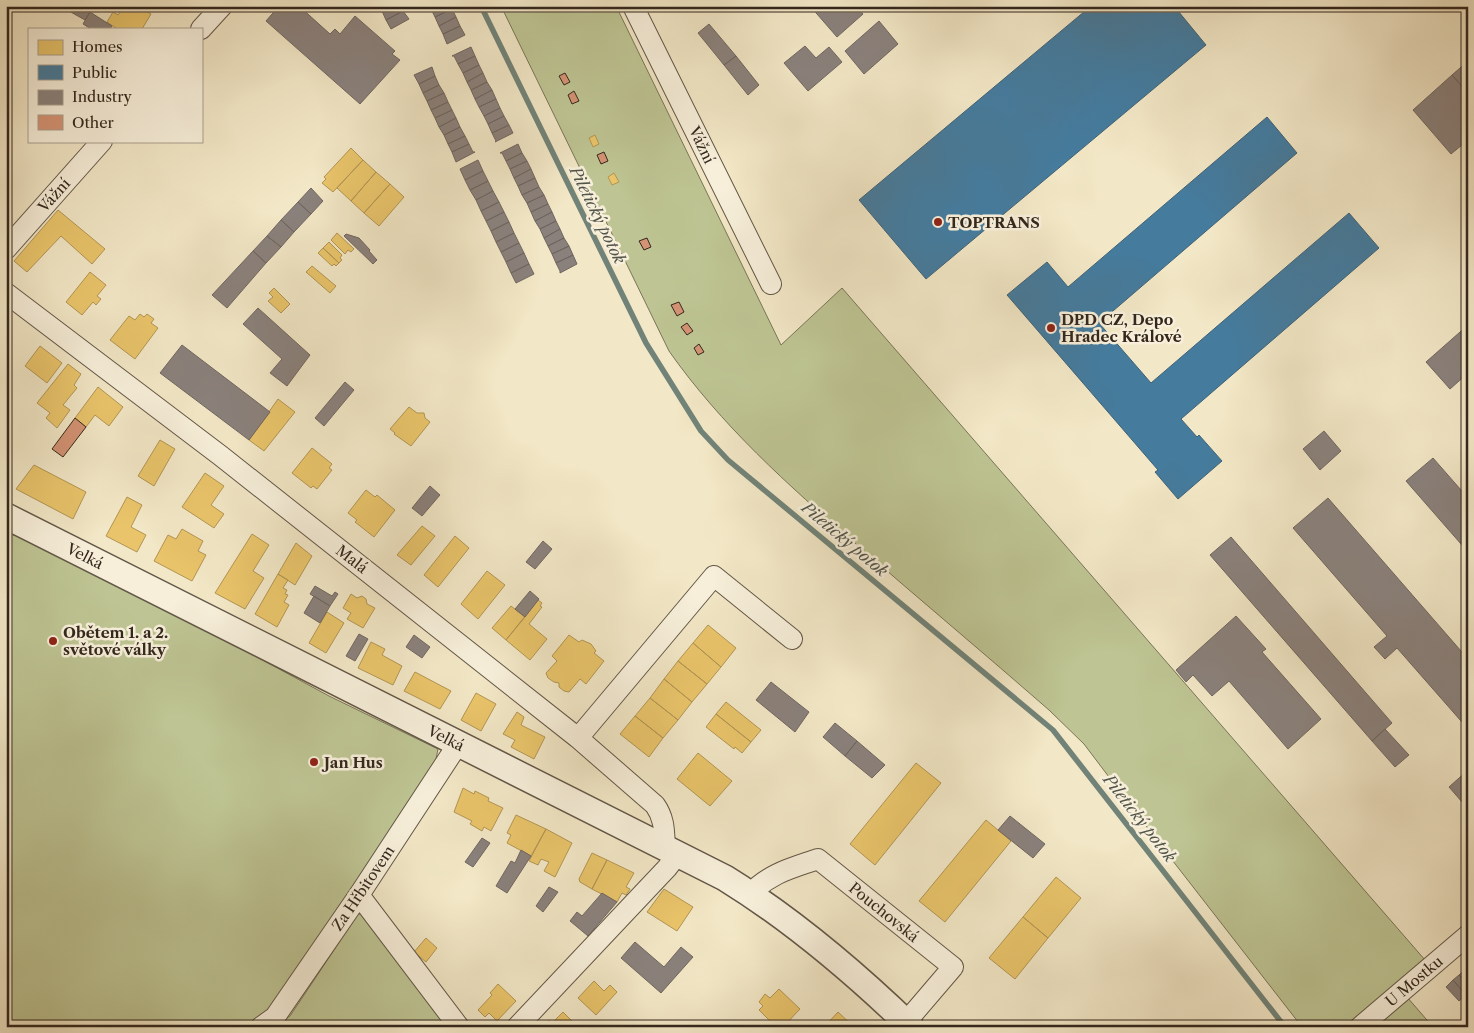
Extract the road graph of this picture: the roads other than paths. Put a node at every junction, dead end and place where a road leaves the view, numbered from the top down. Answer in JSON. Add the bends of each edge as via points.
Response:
{"nodes":[{"id":1,"x":222,"y":6,"type":"edge"},
{"id":2,"x":633,"y":6,"type":"edge"},
{"id":3,"x":202,"y":28,"type":"edge"},
{"id":4,"x":101,"y":142,"type":"edge"},
{"id":5,"x":6,"y":249,"type":"edge"},
{"id":6,"x":771,"y":284,"type":"dead end"},
{"id":7,"x":6,"y":293,"type":"edge"},
{"id":8,"x":6,"y":516,"type":"edge"},
{"id":9,"x":792,"y":639,"type":"dead end"},
{"id":10,"x":578,"y":738,"type":"junction"},
{"id":11,"x":458,"y":744,"type":"junction"},
{"id":12,"x":671,"y":852,"type":"junction"},
{"id":13,"x":750,"y":894,"type":"junction"},
{"id":14,"x":359,"y":895,"type":"junction"},
{"id":15,"x":1468,"y":935,"type":"edge"},
{"id":16,"x":909,"y":1024,"type":"edge"},
{"id":17,"x":261,"y":1027,"type":"edge"},
{"id":18,"x":459,"y":1027,"type":"edge"},
{"id":19,"x":517,"y":1027,"type":"edge"},
{"id":20,"x":1360,"y":1027,"type":"edge"}],
"edges":[{"from":1,"to":3,"type":"street"},
{"from":2,"to":6,"type":"street","name":"Vážní"},
{"from":4,"to":5,"type":"street","name":"Vážní"},
{"from":7,"to":10,"type":"street","name":"Malá","via":[[221,456]]},
{"from":8,"to":11,"type":"street","name":"Velká"},
{"from":9,"to":10,"type":"street","via":[[714,576]]},
{"from":10,"to":12,"type":"street","name":"Malá","via":[[655,805],[661,813]]},
{"from":11,"to":12,"type":"street","name":"Velká"},
{"from":11,"to":14,"type":"street","name":"Za Hřbitovem"},
{"from":12,"to":13,"type":"street","name":"Pouchovská"},
{"from":12,"to":19,"type":"street","via":[[667,868]]},
{"from":13,"to":16,"type":"street","name":"Pouchovská","via":[[839,961]]},
{"from":13,"to":16,"type":"street","name":"Pouchovská","via":[[775,874],[818,859],[953,967]]},
{"from":14,"to":17,"type":"street","name":"Za Hřbitovem","via":[[275,1017]]},
{"from":14,"to":18,"type":"street"},
{"from":15,"to":20,"type":"street","name":"U Mostku"}]}
